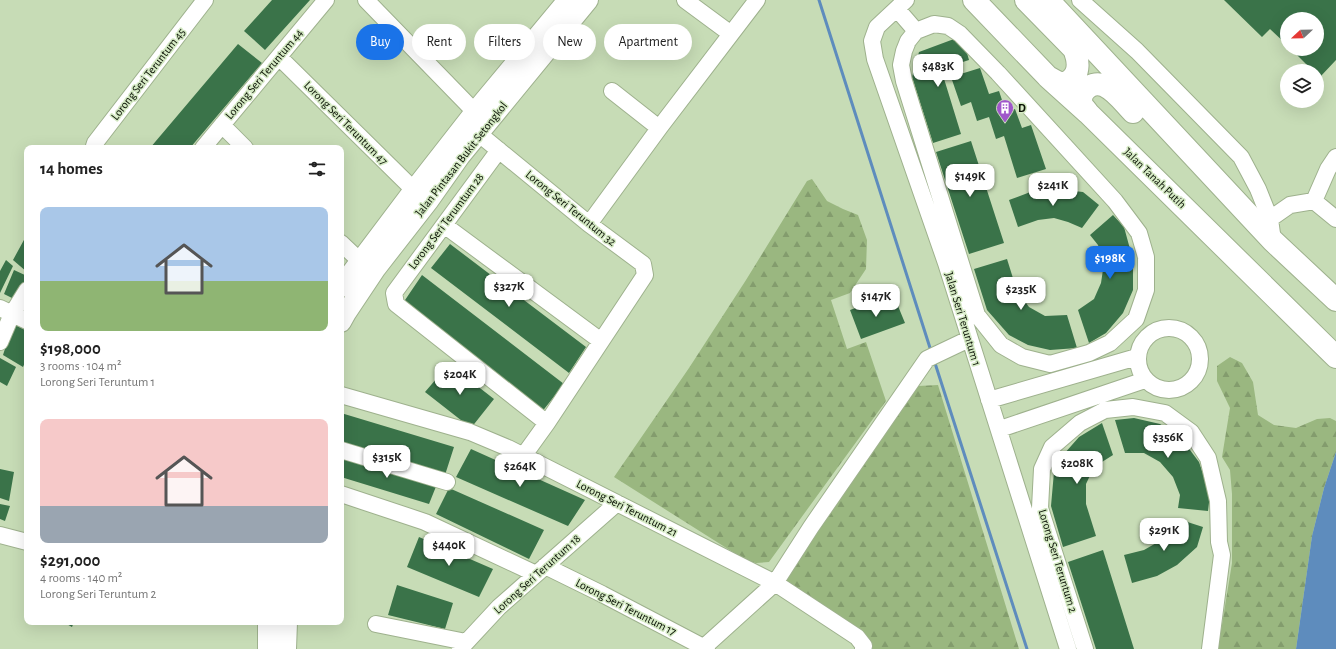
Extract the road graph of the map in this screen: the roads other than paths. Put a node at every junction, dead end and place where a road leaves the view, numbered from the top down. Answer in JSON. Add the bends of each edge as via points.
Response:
{"nodes":[{"id":1,"x":205,"y":0,"type":"edge"},
{"id":2,"x":326,"y":0,"type":"edge"},
{"id":3,"x":366,"y":0,"type":"edge"},
{"id":4,"x":551,"y":0,"type":"edge"},
{"id":5,"x":568,"y":0,"type":"edge"},
{"id":6,"x":588,"y":0,"type":"edge"},
{"id":7,"x":601,"y":0,"type":"edge"},
{"id":8,"x":685,"y":0,"type":"edge"},
{"id":9,"x":757,"y":0,"type":"edge"},
{"id":10,"x":974,"y":0,"type":"edge"},
{"id":11,"x":1026,"y":0,"type":"edge"},
{"id":12,"x":1048,"y":0,"type":"edge"},
{"id":13,"x":1080,"y":0,"type":"edge"},
{"id":14,"x":901,"y":5,"type":"edge"},
{"id":15,"x":916,"y":31,"type":"junction"},
{"id":16,"x":731,"y":34,"type":"junction"},
{"id":17,"x":279,"y":57,"type":"junction"},
{"id":18,"x":1048,"y":77,"type":"junction"},
{"id":19,"x":612,"y":91,"type":"dead end"},
{"id":20,"x":480,"y":105,"type":"junction"},
{"id":21,"x":1088,"y":112,"type":"junction"},
{"id":22,"x":222,"y":125,"type":"junction"},
{"id":23,"x":660,"y":128,"type":"junction"},
{"id":24,"x":484,"y":138,"type":"junction"},
{"id":25,"x":94,"y":145,"type":"edge"},
{"id":26,"x":205,"y":145,"type":"edge"},
{"id":27,"x":242,"y":145,"type":"edge"},
{"id":28,"x":499,"y":150,"type":"junction"},
{"id":29,"x":460,"y":156,"type":"junction"},
{"id":30,"x":1336,"y":157,"type":"edge"},
{"id":31,"x":1200,"y":163,"type":"junction"},
{"id":32,"x":414,"y":190,"type":"junction"},
{"id":33,"x":1314,"y":201,"type":"junction"},
{"id":34,"x":1270,"y":219,"type":"junction"},
{"id":35,"x":1336,"y":219,"type":"edge"},
{"id":36,"x":589,"y":224,"type":"junction"},
{"id":37,"x":444,"y":225,"type":"junction"},
{"id":38,"x":1273,"y":241,"type":"junction"},
{"id":39,"x":344,"y":246,"type":"edge"},
{"id":40,"x":360,"y":261,"type":"junction"},
{"id":41,"x":344,"y":283,"type":"edge"},
{"id":42,"x":24,"y":293,"type":"edge"},
{"id":43,"x":1336,"y":300,"type":"edge"},
{"id":44,"x":6,"y":311,"type":"edge"},
{"id":45,"x":344,"y":317,"type":"edge"},
{"id":46,"x":24,"y":320,"type":"edge"},
{"id":47,"x":969,"y":339,"type":"junction"},
{"id":48,"x":601,"y":341,"type":"junction"},
{"id":49,"x":0,"y":342,"type":"edge"},
{"id":50,"x":1137,"y":357,"type":"junction"},
{"id":51,"x":1336,"y":357,"type":"edge"},
{"id":52,"x":1050,"y":364,"type":"junction"},
{"id":53,"x":1145,"y":380,"type":"junction"},
{"id":54,"x":1055,"y":381,"type":"junction"},
{"id":55,"x":344,"y":396,"type":"edge"},
{"id":56,"x":989,"y":400,"type":"junction"},
{"id":57,"x":1073,"y":405,"type":"junction"},
{"id":58,"x":547,"y":423,"type":"junction"},
{"id":59,"x":1080,"y":423,"type":"junction"},
{"id":60,"x":1000,"y":429,"type":"junction"},
{"id":61,"x":344,"y":451,"type":"edge"},
{"id":62,"x":524,"y":455,"type":"junction"},
{"id":63,"x":447,"y":482,"type":"dead end"},
{"id":64,"x":344,"y":495,"type":"edge"},
{"id":65,"x":617,"y":503,"type":"junction"},
{"id":66,"x":0,"y":536,"type":"edge"},
{"id":67,"x":24,"y":541,"type":"edge"},
{"id":68,"x":540,"y":570,"type":"junction"},
{"id":69,"x":775,"y":583,"type":"junction"},
{"id":70,"x":376,"y":624,"type":"dead end"},
{"id":71,"x":268,"y":625,"type":"edge"},
{"id":72,"x":287,"y":625,"type":"edge"},
{"id":73,"x":463,"y":646,"type":"edge"},
{"id":74,"x":704,"y":648,"type":"edge"},
{"id":75,"x":268,"y":649,"type":"edge"},
{"id":76,"x":286,"y":649,"type":"edge"},
{"id":77,"x":863,"y":649,"type":"edge"},
{"id":78,"x":1068,"y":649,"type":"edge"},
{"id":79,"x":1085,"y":649,"type":"edge"},
{"id":80,"x":1210,"y":649,"type":"edge"}],
"edges":[{"from":1,"to":25,"type":"street","name":"Lorong Seri Teruntum 45"},
{"from":2,"to":17,"type":"street","name":"Lorong Seri Teruntum 44"},
{"from":3,"to":20,"type":"street"},
{"from":4,"to":20,"type":"main road","name":"Jalan Pintasan Bukit Setongkol","via":[[503,63]]},
{"from":5,"to":20,"type":"main road"},
{"from":6,"to":29,"type":"main road","name":"Jalan Pintasan Bukit Setongkol"},
{"from":7,"to":24,"type":"main road","name":"Jalan Pintasan Bukit Setongkol"},
{"from":8,"to":16,"type":"street"},
{"from":9,"to":16,"type":"street"},
{"from":10,"to":18,"type":"highway","name":"Jalan Tanah Putih"},
{"from":11,"to":18,"type":"highway","via":[[1074,48],[1077,56],[1078,72],[1072,80],[1060,83]]},
{"from":12,"to":31,"type":"highway"},
{"from":13,"to":34,"type":"street","via":[[1137,51],[1241,157]]},
{"from":14,"to":15,"type":"street"},
{"from":14,"to":47,"type":"street","name":"Jalan Seri Teruntum 1","via":[[877,28],[872,41],[875,59],[946,263]]},
{"from":15,"to":52,"type":"street","via":[[908,41],[901,64],[904,81],[977,315],[1001,345],[1022,357]]},
{"from":15,"to":52,"type":"street","via":[[934,24],[948,26],[960,34],[1116,201],[1139,233],[1146,257],[1146,290],[1136,319],[1110,343],[1089,353]]},
{"from":16,"to":23,"type":"street"},
{"from":17,"to":22,"type":"street","name":"Lorong Seri Teruntum 44"},
{"from":17,"to":32,"type":"street","name":"Lorong Seri Teruntum 47"},
{"from":18,"to":21,"type":"highway","name":"Jalan Tanah Putih"},
{"from":19,"to":23,"type":"street"},
{"from":20,"to":32,"type":"main road","name":"Jalan Pintasan Bukit Setongkol"},
{"from":21,"to":31,"type":"highway","via":[[1082,105],[1082,95],[1087,87],[1096,83],[1105,86],[1114,92],[1164,146],[1174,153]]},
{"from":21,"to":51,"type":"highway","name":"Jalan Tanah Putih"},
{"from":22,"to":26,"type":"street","name":"Lorong Seri Teruntum 44"},
{"from":22,"to":27,"type":"street"},
{"from":23,"to":36,"type":"street"},
{"from":24,"to":28,"type":"street","name":"Lorong Seri Teruntum 32"},
{"from":24,"to":29,"type":"main road","name":"Jalan Pintasan Bukit Setongkol"},
{"from":28,"to":36,"type":"street","name":"Lorong Seri Teruntum 32"},
{"from":28,"to":37,"type":"street","name":"Lorong Seri Terumtum 28"},
{"from":29,"to":45,"type":"main road","name":"Jalan Pintasan Bukit Setongkol","via":[[376,268]]},
{"from":30,"to":33,"type":"street"},
{"from":31,"to":38,"type":"highway"},
{"from":32,"to":40,"type":"main road","name":"Jalan Pintasan Bukit Setongkol"},
{"from":33,"to":34,"type":"street","via":[[1290,206]]},
{"from":33,"to":35,"type":"street"},
{"from":34,"to":38,"type":"street"},
{"from":36,"to":48,"type":"street","name":"Lorong Seri Teruntum 32","via":[[643,264],[645,275]]},
{"from":37,"to":48,"type":"street"},
{"from":37,"to":58,"type":"street","name":"Lorong Seri Terumtum 28","via":[[394,293],[396,304]]},
{"from":38,"to":43,"type":"highway"},
{"from":39,"to":40,"type":"street"},
{"from":40,"to":41,"type":"main road","name":"Jalan Pintasan Bukit Setongkol"},
{"from":42,"to":44,"type":"street"},
{"from":44,"to":46,"type":"street"},
{"from":44,"to":49,"type":"street"},
{"from":47,"to":56,"type":"street","name":"Jalan Seri Teruntum 1"},
{"from":47,"to":69,"type":"street","via":[[932,356]]},
{"from":48,"to":58,"type":"street"},
{"from":50,"to":53,"type":"street","via":[[1139,369]]},
{"from":50,"to":53,"type":"street","via":[[1142,342],[1154,331],[1169,328],[1184,332],[1195,343],[1200,358],[1197,373],[1187,385],[1173,390],[1158,388]]},
{"from":50,"to":54,"type":"street"},
{"from":52,"to":54,"type":"street"},
{"from":53,"to":57,"type":"street"},
{"from":54,"to":56,"type":"street"},
{"from":55,"to":62,"type":"street","name":"Lorong Seri Teruntum 21","via":[[470,432]]},
{"from":56,"to":60,"type":"street","name":"Jalan Seri Teruntum 1"},
{"from":57,"to":59,"type":"street"},
{"from":57,"to":60,"type":"street"},
{"from":58,"to":62,"type":"street"},
{"from":59,"to":79,"type":"street","name":"Lorong Seri Teruntum 2","via":[[1052,447],[1042,469],[1040,508]]},
{"from":59,"to":80,"type":"street","name":"Lorong Seri Teruntum 2","via":[[1106,410],[1133,407],[1165,413],[1191,432],[1208,458],[1218,501],[1219,542],[1222,555]]},
{"from":60,"to":78,"type":"street","name":"Jalan Seri Teruntum 1"},
{"from":61,"to":63,"type":"street"},
{"from":62,"to":65,"type":"street","name":"Lorong Seri Teruntum 21"},
{"from":64,"to":68,"type":"street","name":"Lorong Seri Teruntum 17","via":[[425,522]]},
{"from":65,"to":68,"type":"street","name":"Lorong Seri Teruntum 18"},
{"from":65,"to":69,"type":"street","name":"Lorong Seri Teruntum 21"},
{"from":66,"to":67,"type":"street"},
{"from":68,"to":73,"type":"street","name":"Lorong Seri Teruntum 18","via":[[499,607]]},
{"from":68,"to":74,"type":"street","name":"Lorong Seri Teruntum 17","via":[[602,594]]},
{"from":69,"to":74,"type":"street"},
{"from":69,"to":77,"type":"street","name":"Lorong Seri Teruntum 21","via":[[857,637],[864,646]]},
{"from":70,"to":73,"type":"street"},
{"from":71,"to":75,"type":"main road"},
{"from":72,"to":76,"type":"main road"}]}
